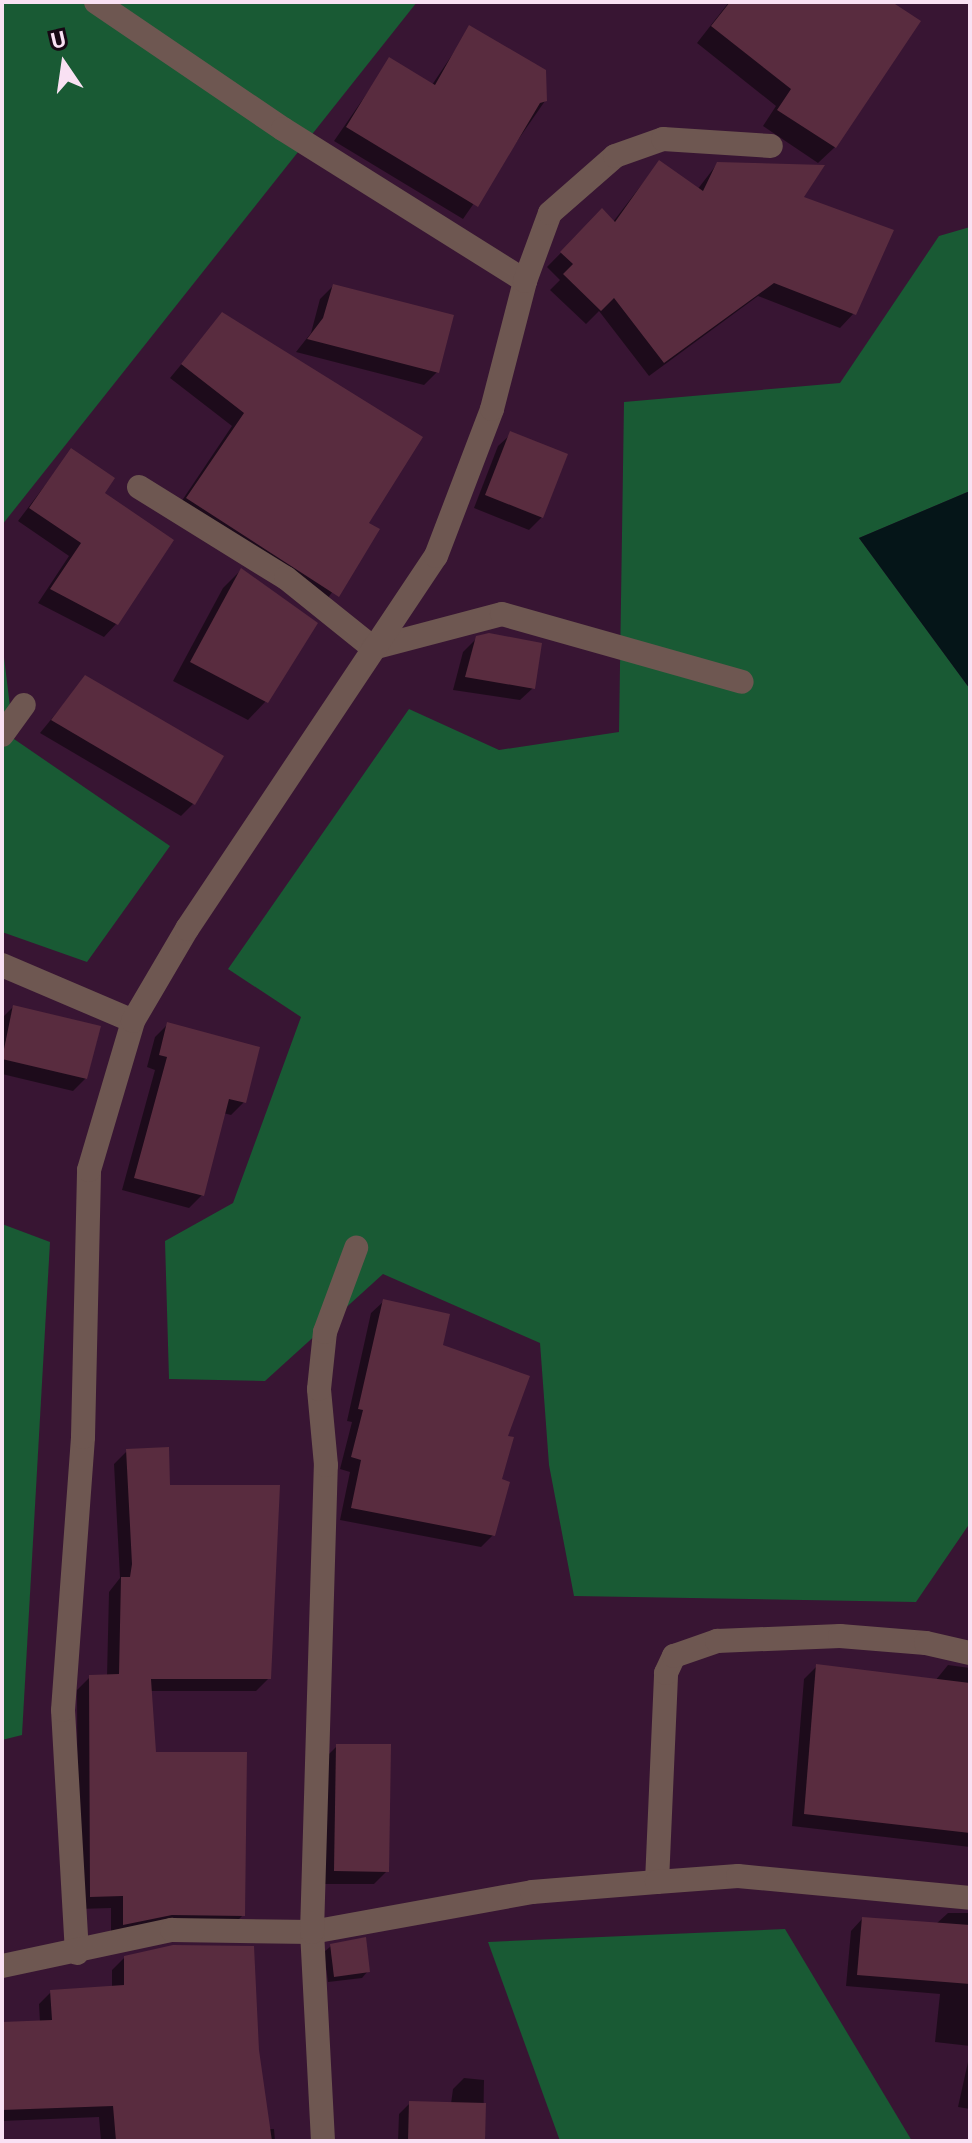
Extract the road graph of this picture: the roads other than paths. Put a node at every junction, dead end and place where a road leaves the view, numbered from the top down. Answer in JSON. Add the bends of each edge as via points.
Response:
{"nodes":[{"id":1,"x":96,"y":2,"type":"edge"},
{"id":2,"x":771,"y":146,"type":"dead end"},
{"id":3,"x":525,"y":281,"type":"junction"},
{"id":4,"x":139,"y":487,"type":"dead end"},
{"id":5,"x":373,"y":648,"type":"junction"},
{"id":6,"x":742,"y":682,"type":"dead end"},
{"id":7,"x":24,"y":705,"type":"dead end"},
{"id":8,"x":2,"y":735,"type":"edge"},
{"id":9,"x":2,"y":965,"type":"edge"},
{"id":10,"x":133,"y":1021,"type":"junction"},
{"id":11,"x":356,"y":1248,"type":"dead end"},
{"id":12,"x":970,"y":1653,"type":"edge"},
{"id":13,"x":657,"y":1882,"type":"junction"},
{"id":14,"x":970,"y":1898,"type":"edge"},
{"id":15,"x":312,"y":1932,"type":"junction"},
{"id":16,"x":77,"y":1953,"type":"junction"},
{"id":17,"x":2,"y":1966,"type":"edge"},
{"id":18,"x":323,"y":2141,"type":"edge"}],
"edges":[{"from":1,"to":3,"type":"street","via":[[283,129]]},
{"from":2,"to":3,"type":"street","via":[[663,139],[615,156],[550,213]]},
{"from":3,"to":5,"type":"street","via":[[492,409],[436,556]]},
{"from":4,"to":5,"type":"street","via":[[286,578]]},
{"from":5,"to":6,"type":"street","via":[[502,614]]},
{"from":5,"to":10,"type":"street"},
{"from":7,"to":8,"type":"street"},
{"from":9,"to":10,"type":"street"},
{"from":10,"to":16,"type":"street","via":[[89,1170],[83,1437],[63,1710]]},
{"from":11,"to":15,"type":"street","via":[[321,1351],[326,1465]]},
{"from":12,"to":13,"type":"street","via":[[926,1643],[840,1636],[717,1641],[674,1656],[666,1673]]},
{"from":13,"to":14,"type":"street","via":[[738,1876]]},
{"from":13,"to":15,"type":"street","via":[[532,1892]]},
{"from":15,"to":16,"type":"street","via":[[172,1930]]},
{"from":15,"to":18,"type":"street"},
{"from":16,"to":17,"type":"street"}]}
